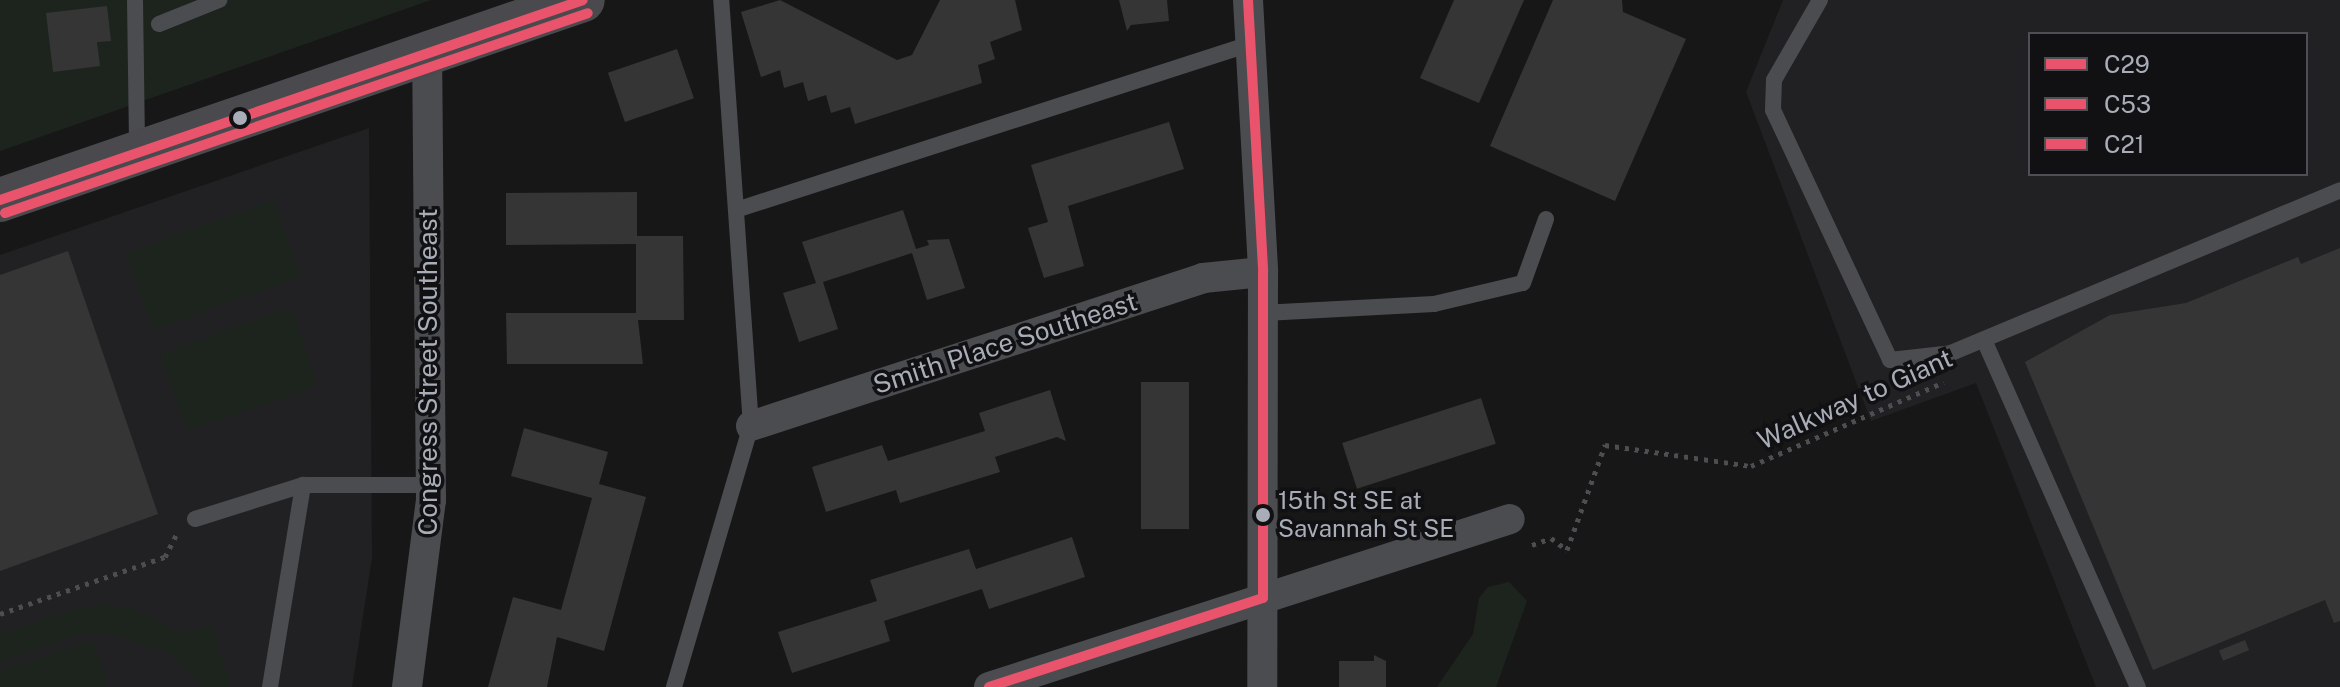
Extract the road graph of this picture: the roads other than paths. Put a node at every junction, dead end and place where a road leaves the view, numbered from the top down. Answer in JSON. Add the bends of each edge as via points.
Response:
{"nodes":[{"id":1,"x":135,"y":0,"type":"edge"},
{"id":2,"x":219,"y":0,"type":"edge"},
{"id":3,"x":583,"y":0,"type":"edge"},
{"id":4,"x":721,"y":0,"type":"edge"},
{"id":5,"x":1248,"y":0,"type":"edge"},
{"id":6,"x":1820,"y":0,"type":"edge"},
{"id":7,"x":159,"y":24,"type":"dead end"},
{"id":8,"x":1253,"y":43,"type":"junction"},
{"id":9,"x":427,"y":55,"type":"junction"},
{"id":10,"x":138,"y":156,"type":"junction"},
{"id":11,"x":2340,"y":190,"type":"edge"},
{"id":12,"x":0,"y":200,"type":"edge"},
{"id":13,"x":736,"y":210,"type":"junction"},
{"id":14,"x":1546,"y":219,"type":"dead end"},
{"id":15,"x":1263,"y":272,"type":"junction"},
{"id":16,"x":1263,"y":313,"type":"junction"},
{"id":17,"x":1984,"y":340,"type":"junction"},
{"id":18,"x":751,"y":426,"type":"junction"},
{"id":19,"x":303,"y":485,"type":"junction"},
{"id":20,"x":431,"y":485,"type":"junction"},
{"id":21,"x":195,"y":519,"type":"road end"},
{"id":22,"x":1510,"y":519,"type":"dead end"},
{"id":23,"x":1263,"y":598,"type":"junction"},
{"id":24,"x":270,"y":687,"type":"edge"},
{"id":25,"x":407,"y":687,"type":"edge"},
{"id":26,"x":674,"y":687,"type":"edge"},
{"id":27,"x":989,"y":687,"type":"edge"},
{"id":28,"x":1262,"y":687,"type":"edge"},
{"id":29,"x":2138,"y":687,"type":"edge"}],
"edges":[{"from":1,"to":10,"type":"lane"},
{"from":2,"to":7,"type":"lane"},
{"from":3,"to":9,"type":"main road"},
{"from":4,"to":13,"type":"lane"},
{"from":5,"to":8,"type":"street"},
{"from":6,"to":17,"type":"lane","via":[[1774,80],[1773,110],[1890,360],[1951,353]]},
{"from":8,"to":13,"type":"lane"},
{"from":8,"to":15,"type":"street"},
{"from":9,"to":10,"type":"main road"},
{"from":9,"to":20,"type":"street","name":"Congress Street Southeast"},
{"from":10,"to":12,"type":"main road"},
{"from":11,"to":17,"type":"lane"},
{"from":13,"to":18,"type":"lane"},
{"from":14,"to":16,"type":"lane","via":[[1523,283],[1434,304]]},
{"from":15,"to":16,"type":"street"},
{"from":15,"to":18,"type":"street","name":"Smith Place Southeast","via":[[1203,278]]},
{"from":16,"to":23,"type":"street"},
{"from":17,"to":29,"type":"lane"},
{"from":18,"to":26,"type":"lane"},
{"from":19,"to":20,"type":"lane"},
{"from":19,"to":21,"type":"lane"},
{"from":19,"to":24,"type":"lane"},
{"from":20,"to":25,"type":"street","name":"Congress Street Southeast"},
{"from":22,"to":23,"type":"street"},
{"from":23,"to":27,"type":"street"},
{"from":23,"to":28,"type":"street"}]}
